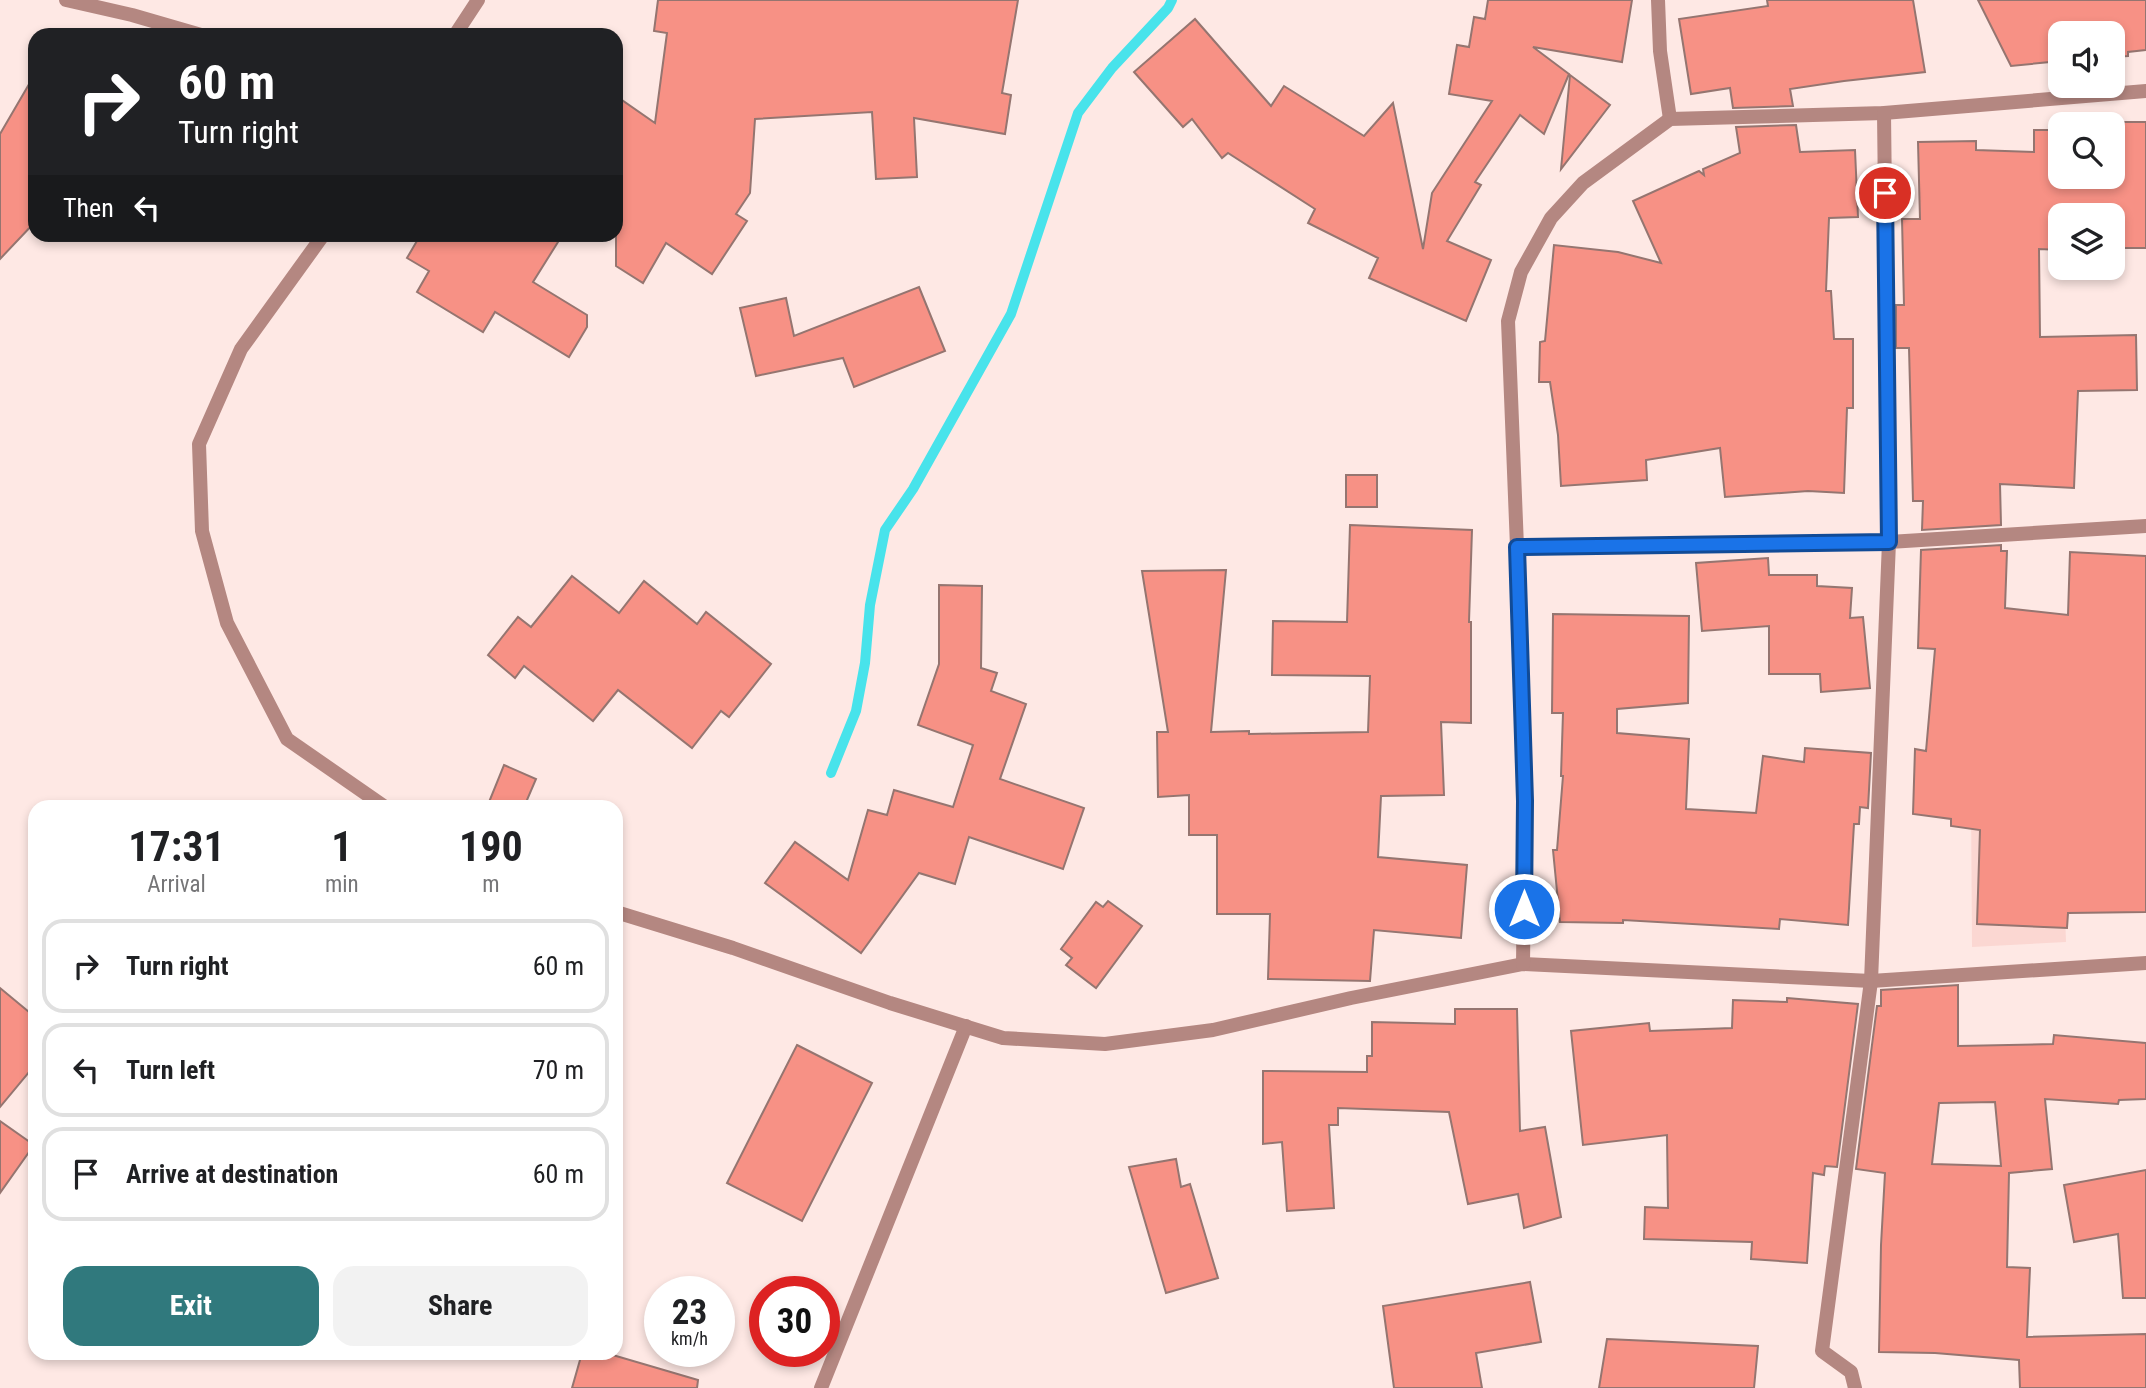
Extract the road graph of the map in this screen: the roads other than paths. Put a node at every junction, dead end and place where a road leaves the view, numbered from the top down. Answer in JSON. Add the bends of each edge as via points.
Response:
{"nodes":[{"id":1,"x":66,"y":0,"type":"edge"},
{"id":2,"x":478,"y":0,"type":"edge"},
{"id":3,"x":1658,"y":0,"type":"edge"},
{"id":4,"x":177,"y":28,"type":"edge"},
{"id":5,"x":460,"y":28,"type":"edge"},
{"id":6,"x":2146,"y":90,"type":"edge"},
{"id":7,"x":1884,"y":113,"type":"junction"},
{"id":8,"x":1670,"y":119,"type":"junction"},
{"id":9,"x":318,"y":242,"type":"edge"},
{"id":10,"x":2146,"y":526,"type":"edge"},
{"id":11,"x":1889,"y":542,"type":"junction"},
{"id":12,"x":1517,"y":547,"type":"junction"},
{"id":13,"x":375,"y":800,"type":"edge"},
{"id":14,"x":623,"y":914,"type":"edge"},
{"id":15,"x":2146,"y":963,"type":"edge"},
{"id":16,"x":1523,"y":964,"type":"junction"},
{"id":17,"x":1871,"y":981,"type":"junction"},
{"id":18,"x":966,"y":1026,"type":"junction"},
{"id":19,"x":821,"y":1388,"type":"edge"},
{"id":20,"x":1854,"y":1388,"type":"edge"}],
"edges":[{"from":1,"to":4,"type":"street"},
{"from":2,"to":5,"type":"street"},
{"from":3,"to":8,"type":"street"},
{"from":6,"to":7,"type":"street"},
{"from":7,"to":8,"type":"street"},
{"from":7,"to":11,"type":"street"},
{"from":8,"to":12,"type":"street","via":[[1583,183],[1551,218],[1521,272],[1508,321]]},
{"from":9,"to":13,"type":"street","via":[[241,349],[199,444],[202,531],[227,623],[287,739]]},
{"from":10,"to":11,"type":"street"},
{"from":11,"to":12,"type":"street"},
{"from":11,"to":17,"type":"street"},
{"from":12,"to":16,"type":"street","via":[[1525,801]]},
{"from":14,"to":18,"type":"street"},
{"from":15,"to":17,"type":"street"},
{"from":16,"to":17,"type":"street"},
{"from":16,"to":18,"type":"street","via":[[1213,1030],[1105,1044],[1003,1038]]},
{"from":17,"to":20,"type":"street","via":[[1822,1351],[1851,1372]]},
{"from":18,"to":19,"type":"street"}]}
